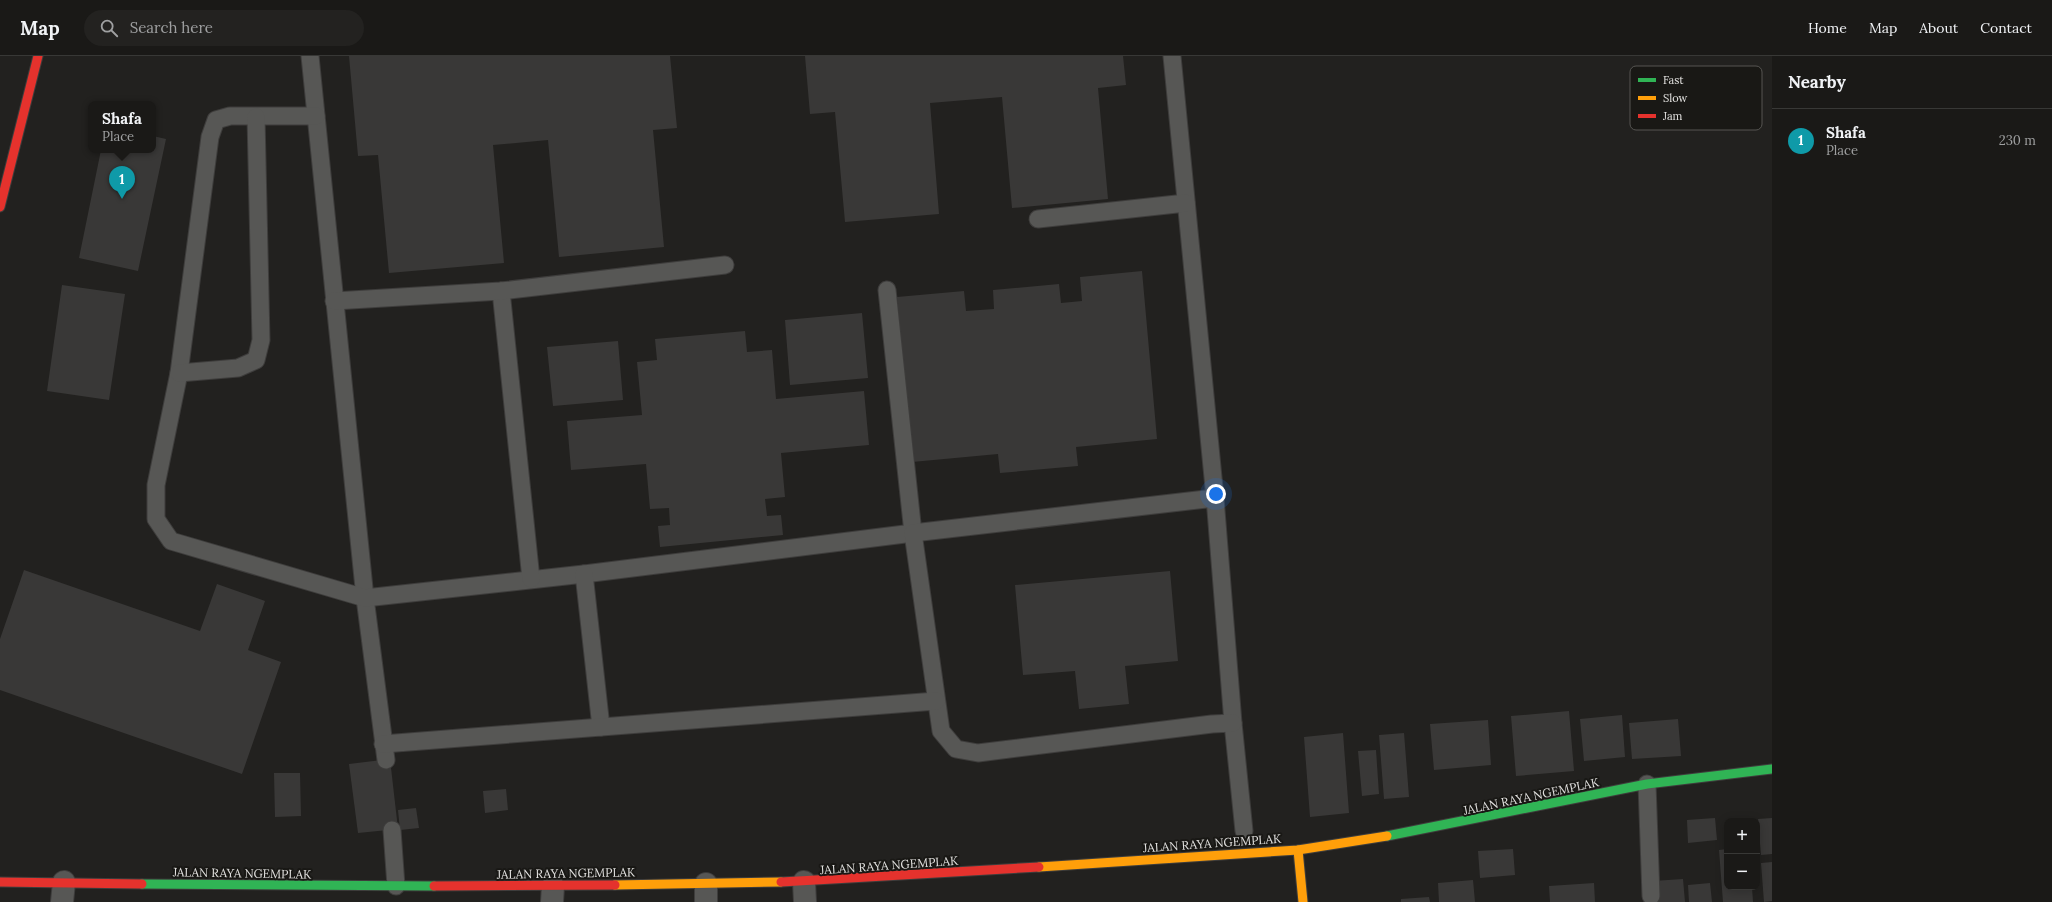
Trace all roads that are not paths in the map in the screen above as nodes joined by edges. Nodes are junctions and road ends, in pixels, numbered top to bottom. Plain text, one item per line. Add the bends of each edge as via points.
1 (38, 56) edge
2 (310, 56) edge
3 (1172, 56) edge
4 (256, 116) junction
5 (316, 116) junction
6 (1186, 203) junction
7 (0, 207) edge
8 (1038, 219) dead end
9 (725, 264) dead end
10 (886, 290) dead end
11 (501, 291) junction
12 (334, 301) junction
13 (180, 373) junction
14 (1215, 498) junction
15 (913, 533) junction
16 (584, 574) junction
17 (531, 579) junction
18 (365, 598) junction
19 (936, 701) junction
20 (1233, 723) junction
21 (600, 727) junction
22 (1772, 769) edge
23 (1647, 784) junction
24 (392, 830) dead end
25 (1244, 831) dead end
26 (1298, 850) junction
27 (0, 882) edge
28 (396, 886) junction
29 (63, 892) edge
30 (804, 892) edge
31 (706, 893) edge
32 (552, 894) edge
33 (1651, 896) dead end
34 (1303, 902) edge

1 - 7 main road
2 - 5 lane
3 - 6 lane
4 - 5 lane
4 - 13 lane via 230,116 216,120 210,137
4 - 13 lane via 261,340 256,360 238,368
5 - 12 lane
6 - 8 lane
6 - 14 lane
9 - 11 lane
10 - 15 lane
11 - 12 lane
11 - 17 lane
12 - 18 lane
13 - 18 lane via 156,485 156,519 171,541
14 - 15 lane
14 - 20 lane
15 - 16 lane
15 - 19 lane
16 - 17 lane
16 - 21 lane
17 - 18 lane
18 - 21 lane via 384,752
19 - 20 lane via 941,730 956,749 978,753
19 - 21 lane
20 - 25 lane
22 - 23 main road, JALAN RAYA NGEMPLAK
23 - 26 main road, JALAN RAYA NGEMPLAK via 1456,824
23 - 33 lane
24 - 28 lane
26 - 30 main road, JALAN RAYA NGEMPLAK
26 - 34 main road
27 - 29 main road, JALAN RAYA NGEMPLAK
28 - 29 main road, JALAN RAYA NGEMPLAK
28 - 32 main road, JALAN RAYA NGEMPLAK
30 - 31 main road, JALAN RAYA NGEMPLAK
31 - 32 main road, JALAN RAYA NGEMPLAK

